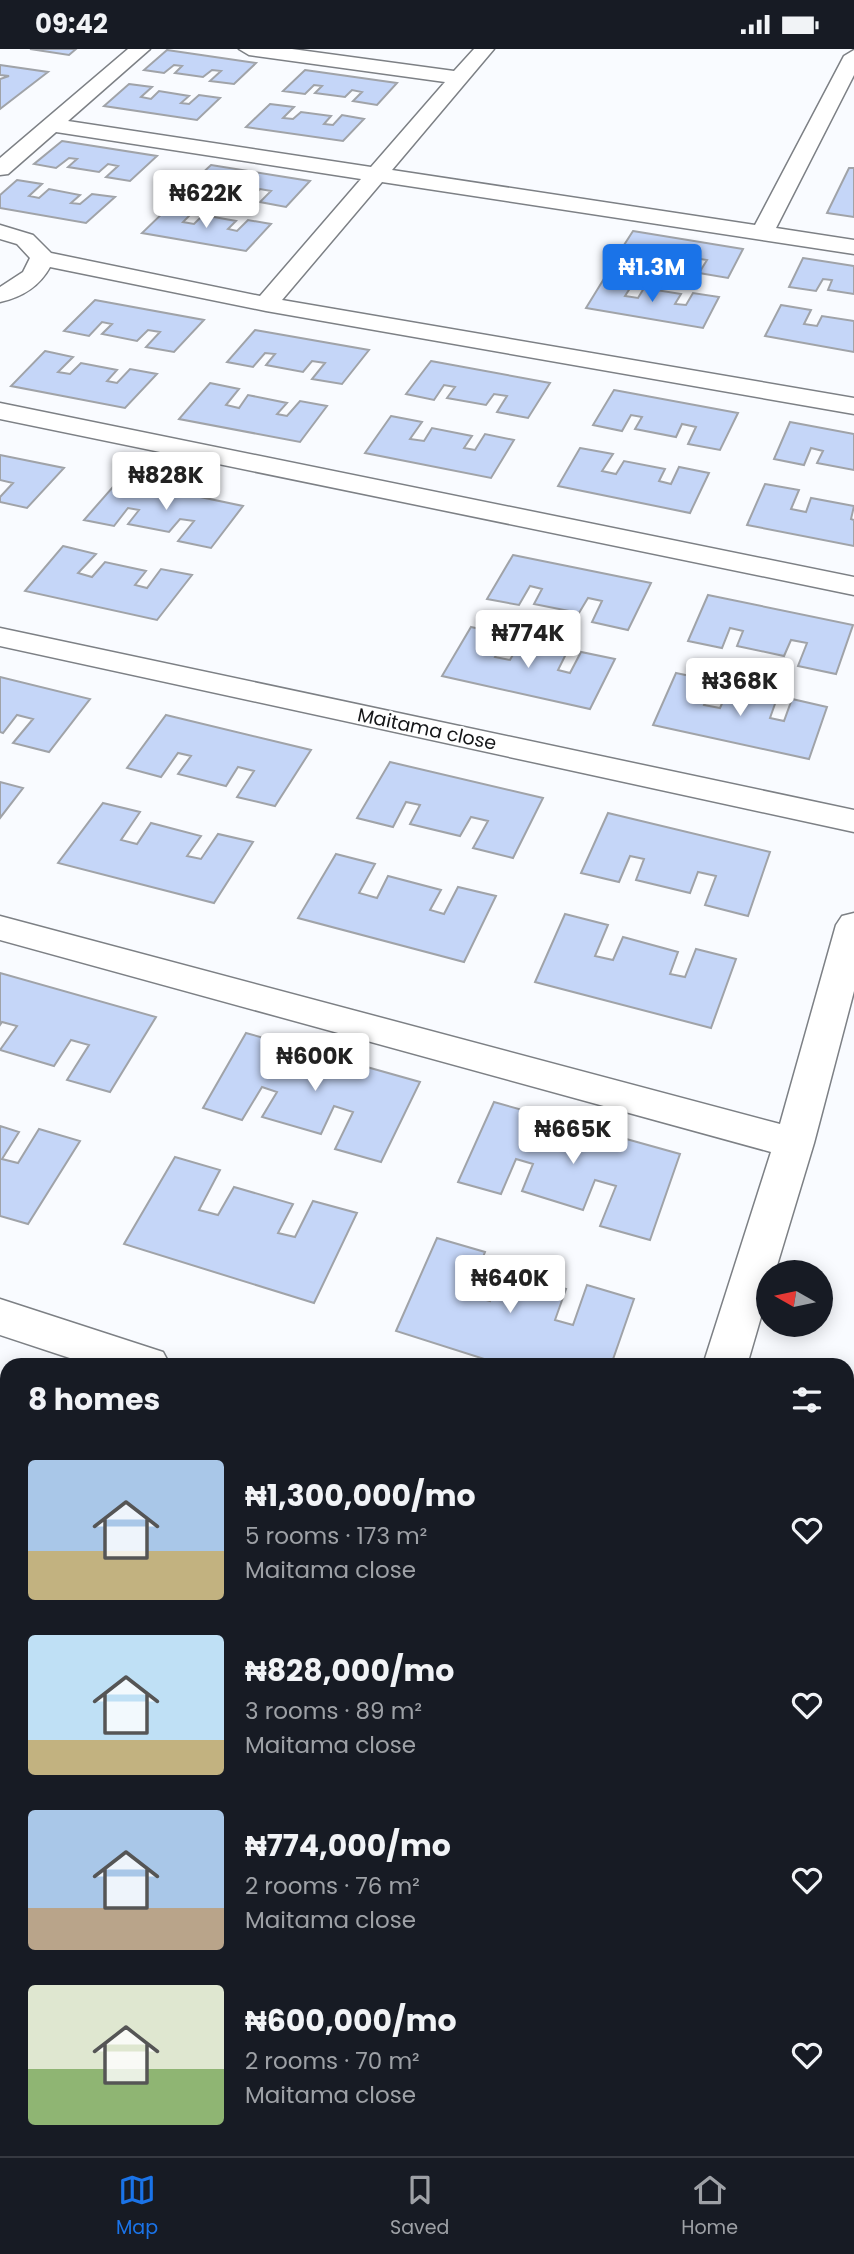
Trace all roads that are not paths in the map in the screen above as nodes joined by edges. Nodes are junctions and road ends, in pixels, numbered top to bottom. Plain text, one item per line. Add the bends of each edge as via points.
1 (140, 49) edge
2 (248, 49) edge
3 (484, 49) edge
4 (854, 56) edge
5 (460, 78) junction
6 (51, 125) junction
7 (0, 169) edge
8 (376, 176) junction
9 (0, 232) edge
10 (762, 233) junction
11 (854, 247) edge
12 (42, 258) junction
13 (3, 296) edge
14 (267, 304) junction
15 (854, 406) edge
16 (0, 411) edge
17 (854, 586) edge
18 (0, 637) edge
19 (854, 821) edge
20 (854, 925) edge
21 (0, 928) edge
22 (794, 1143) junction
23 (0, 1317) edge
24 (126, 1358) edge
25 (727, 1358) edge

1 - 6 street
2 - 5 street
3 - 5 street
4 - 10 street
5 - 8 street
6 - 7 street
6 - 8 street
8 - 10 street
8 - 14 street
9 - 12 street via 25,239
10 - 11 street
12 - 13 street via 28,282
12 - 14 street
14 - 15 street
16 - 17 street
18 - 19 street, Maitama close
20 - 22 street
21 - 22 street
22 - 25 street
23 - 24 street

